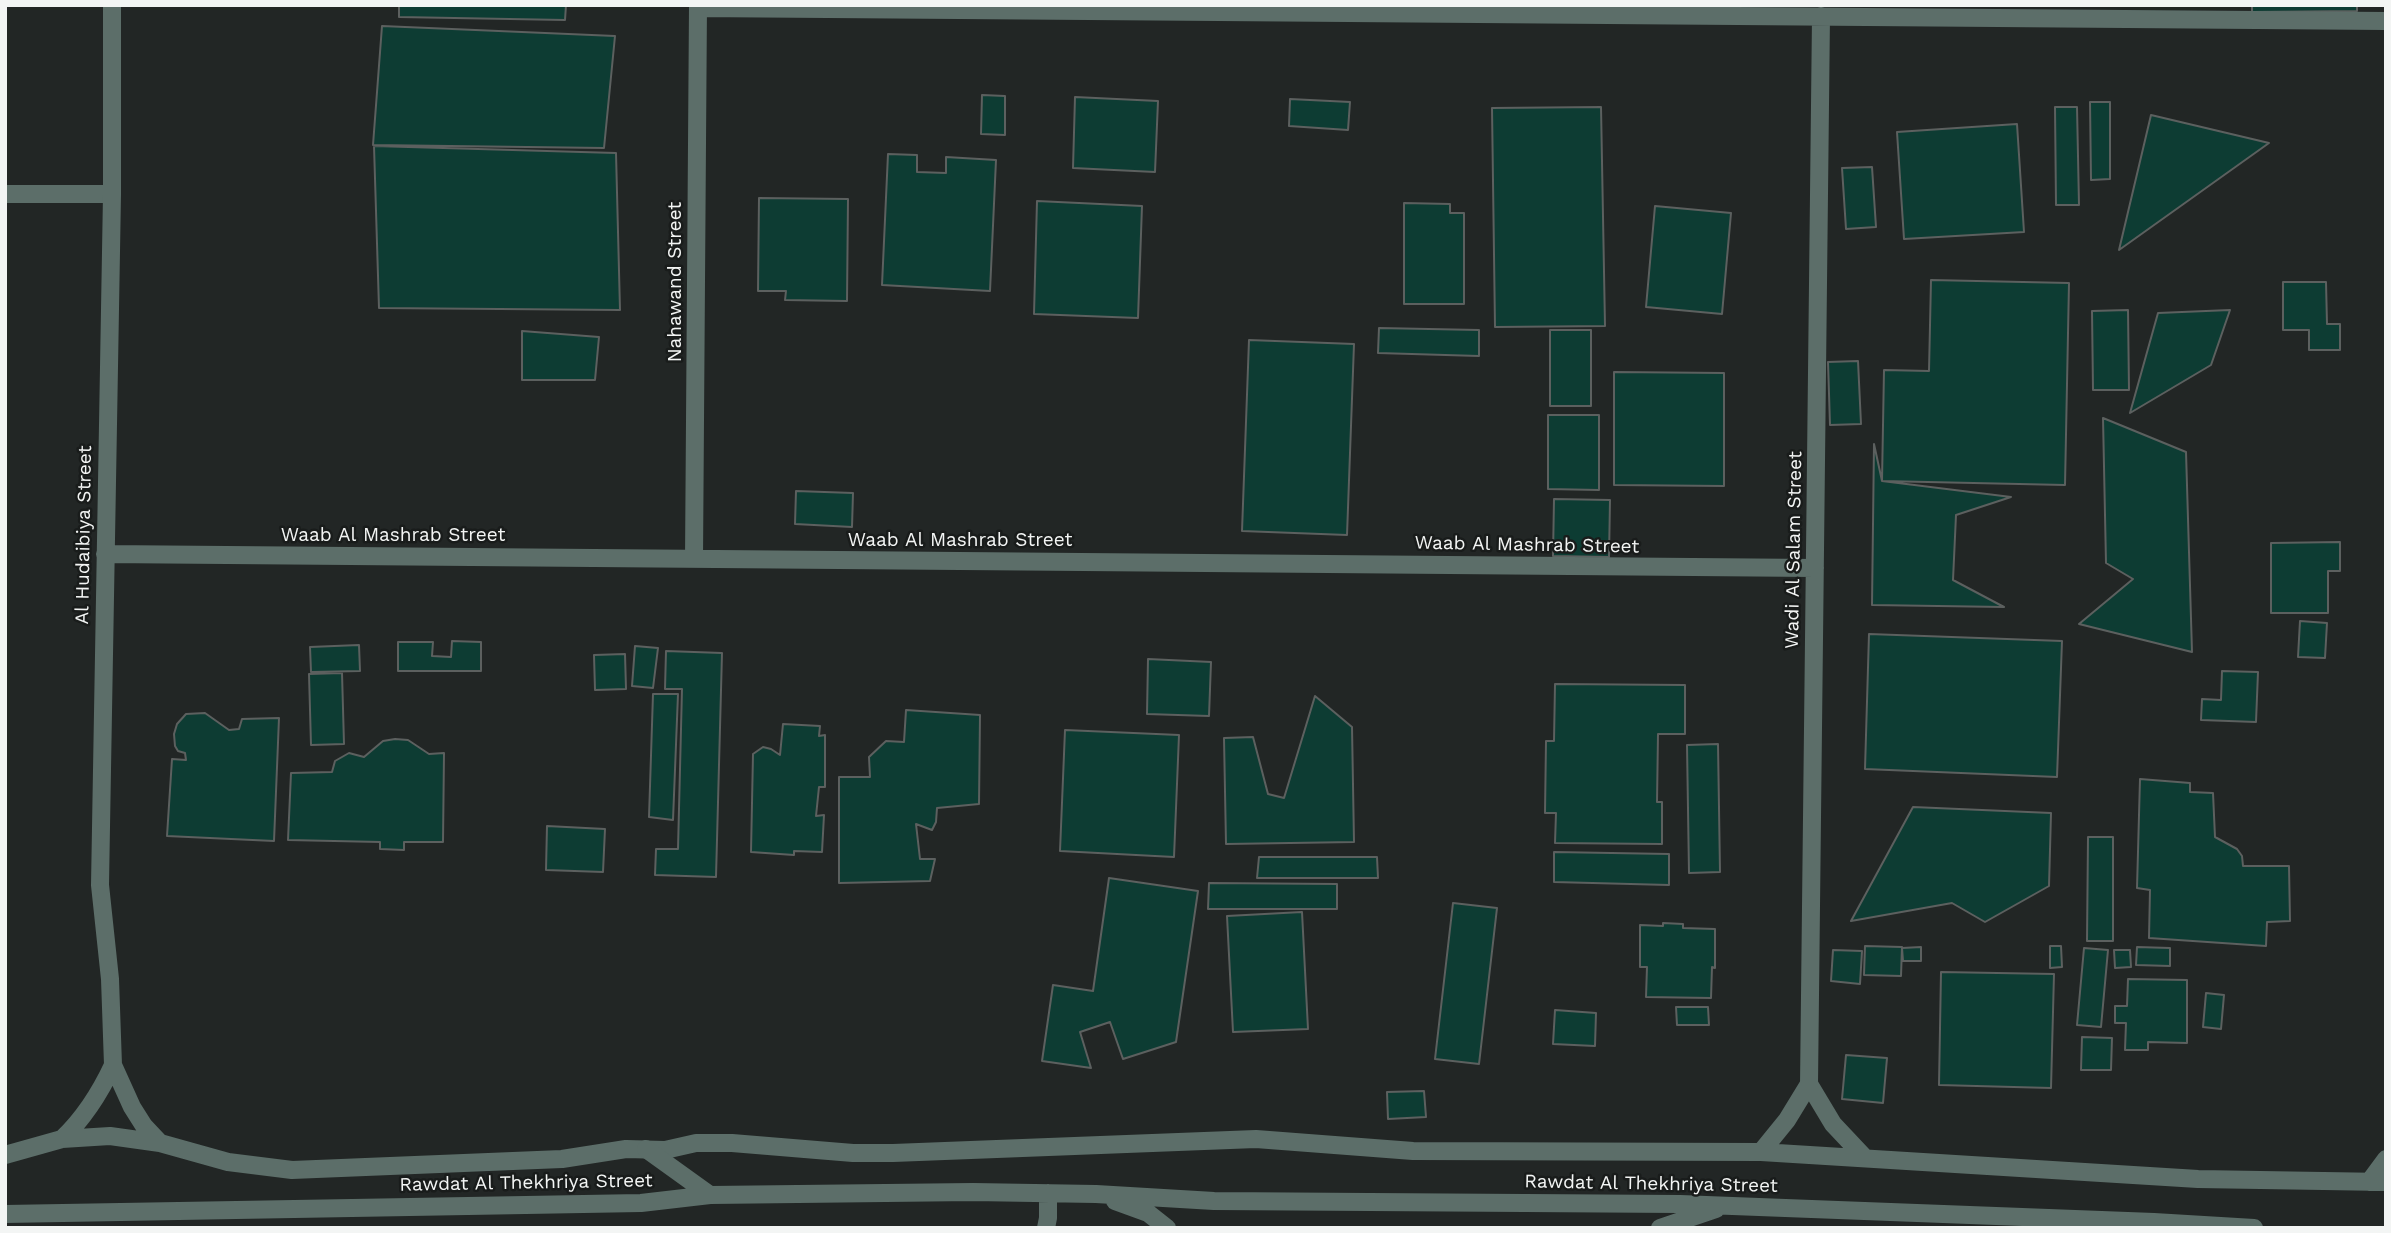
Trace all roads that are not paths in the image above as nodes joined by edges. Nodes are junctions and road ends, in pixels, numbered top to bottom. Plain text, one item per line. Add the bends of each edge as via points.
1 (112, 5) edge
2 (698, 6) edge
3 (2124, 12) edge
4 (1821, 16) junction
5 (2386, 20) edge
6 (5, 194) edge
7 (112, 194) junction
8 (105, 554) junction
9 (694, 558) junction
10 (1815, 568) junction
11 (113, 1065) junction
12 (1809, 1084) junction
13 (62, 1139) junction
14 (160, 1143) junction
15 (646, 1149) junction
16 (1761, 1152) junction
17 (5, 1155) edge
18 (1865, 1158) junction
19 (2386, 1159) edge
20 (2377, 1182) edge
21 (1048, 1194) junction
22 (1096, 1194) junction
23 (710, 1195) junction
24 (1726, 1206) junction
25 (5, 1214) edge
26 (1045, 1228) edge
27 (1167, 1228) edge
28 (1660, 1228) edge
29 (2253, 1228) edge

1 - 7 street, Al Hudaibiya Street
2 - 4 street
2 - 9 street, Nahawand Street
3 - 4 street
3 - 5 street
4 - 10 street, Wadi Al Salam Street
6 - 7 street
7 - 8 street, Al Hudaibiya Street
8 - 9 street, Waab Al Mashrab Street
8 - 11 street, Al Hudaibiya Street via 99,871
9 - 10 street, Waab Al Mashrab Street
10 - 12 street, Wadi Al Salam Street
11 - 13 street, Al Hudaibiya Street via 92,1105
11 - 14 street, Al Hudaibiya Street via 132,1107
12 - 16 street
12 - 18 street via 1833,1124
13 - 14 street via 110,1136
13 - 17 street
14 - 15 street via 228,1162 292,1170 562,1159
15 - 16 street via 732,1143 893,1153 1256,1139 1413,1151
15 - 23 street
16 - 18 street
18 - 20 street via 2198,1179
19 - 20 street
21 - 22 street, Rawdat Al Thekhriya Street
21 - 23 street, Rawdat Al Thekhriya Street
21 - 26 street
22 - 24 street, Rawdat Al Thekhriya Street via 1213,1201
22 - 27 street via 1148,1213
23 - 25 street, Rawdat Al Thekhriya Street via 641,1203
24 - 28 street
24 - 29 street, Rawdat Al Thekhriya Street

